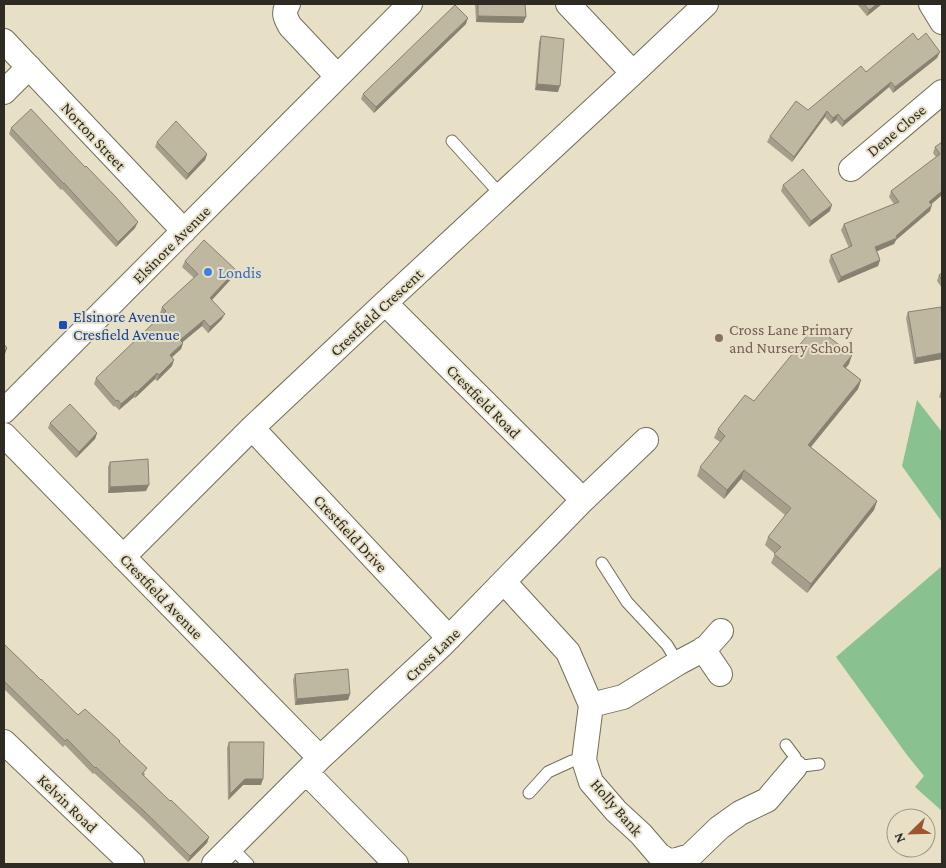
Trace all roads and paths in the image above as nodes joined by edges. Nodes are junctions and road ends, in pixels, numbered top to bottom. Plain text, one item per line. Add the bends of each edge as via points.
1 (288, 4) edge
2 (410, 4) edge
3 (568, 4) edge
4 (706, 4) edge
5 (931, 4) edge
6 (942, 22) edge
7 (4, 41) edge
8 (29, 67) junction
9 (633, 73) junction
10 (337, 76) junction
11 (4, 92) edge
12 (942, 92) edge
13 (452, 141) dead end
14 (850, 168) dead end
15 (501, 195) junction
16 (184, 231) junction
17 (385, 303) junction
18 (4, 411) edge
19 (252, 428) junction
20 (4, 435) edge
21 (646, 440) dead end
22 (583, 500) junction
23 (123, 557) junction
24 (602, 563) dead end
25 (504, 582) junction
26 (721, 630) dead end
27 (449, 638) junction
28 (703, 650) junction
29 (678, 663) junction
30 (720, 674) dead end
31 (591, 705) junction
32 (4, 742) edge
33 (786, 745) dead end
34 (584, 760) junction
35 (819, 764) dead end
36 (313, 765) junction
37 (796, 767) junction
38 (529, 793) dead end
39 (231, 847) junction
40 (675, 863) edge
41 (132, 864) edge
42 (214, 864) edge
43 (248, 864) edge
44 (396, 864) edge

1 - 10 street via 285,16 290,26
2 - 10 street, Elsinore Avenue
3 - 9 street
4 - 9 street, Crestfield Crescent
5 - 6 street
7 - 8 street, Norton Street
8 - 11 street
8 - 16 street, Norton Street
9 - 15 street, Crestfield Crescent
10 - 16 street, Elsinore Avenue
12 - 14 street, Dene Close
13 - 15 lane
15 - 17 street, Crestfield Crescent
16 - 18 street, Elsinore Avenue
17 - 19 street, Crestfield Crescent
17 - 22 street, Crestfield Road
19 - 23 street, Crestfield Crescent
19 - 27 street, Crestfield Drive
20 - 23 street, Crestfield Avenue
21 - 22 street, Cross Lane
22 - 25 street, Cross Lane
23 - 36 street, Crestfield Avenue
24 - 29 lane via 627,602 667,645
25 - 27 street, Cross Lane
25 - 31 street via 568,652
26 - 28 street
27 - 36 street, Cross Lane
28 - 29 street
28 - 30 street
29 - 31 street via 623,697
31 - 34 street, Holly Bank
32 - 41 street, Kelvin Road
33 - 37 lane
34 - 38 lane via 572,761 548,772
34 - 40 street, Holly Bank via 591,782 616,811 659,855
35 - 37 lane
36 - 39 street, Cross Lane
36 - 44 street, Crestfield Avenue
37 - 40 street, Holly Bank via 767,800 719,828 690,856
39 - 42 street, Cross Lane
39 - 43 lane

